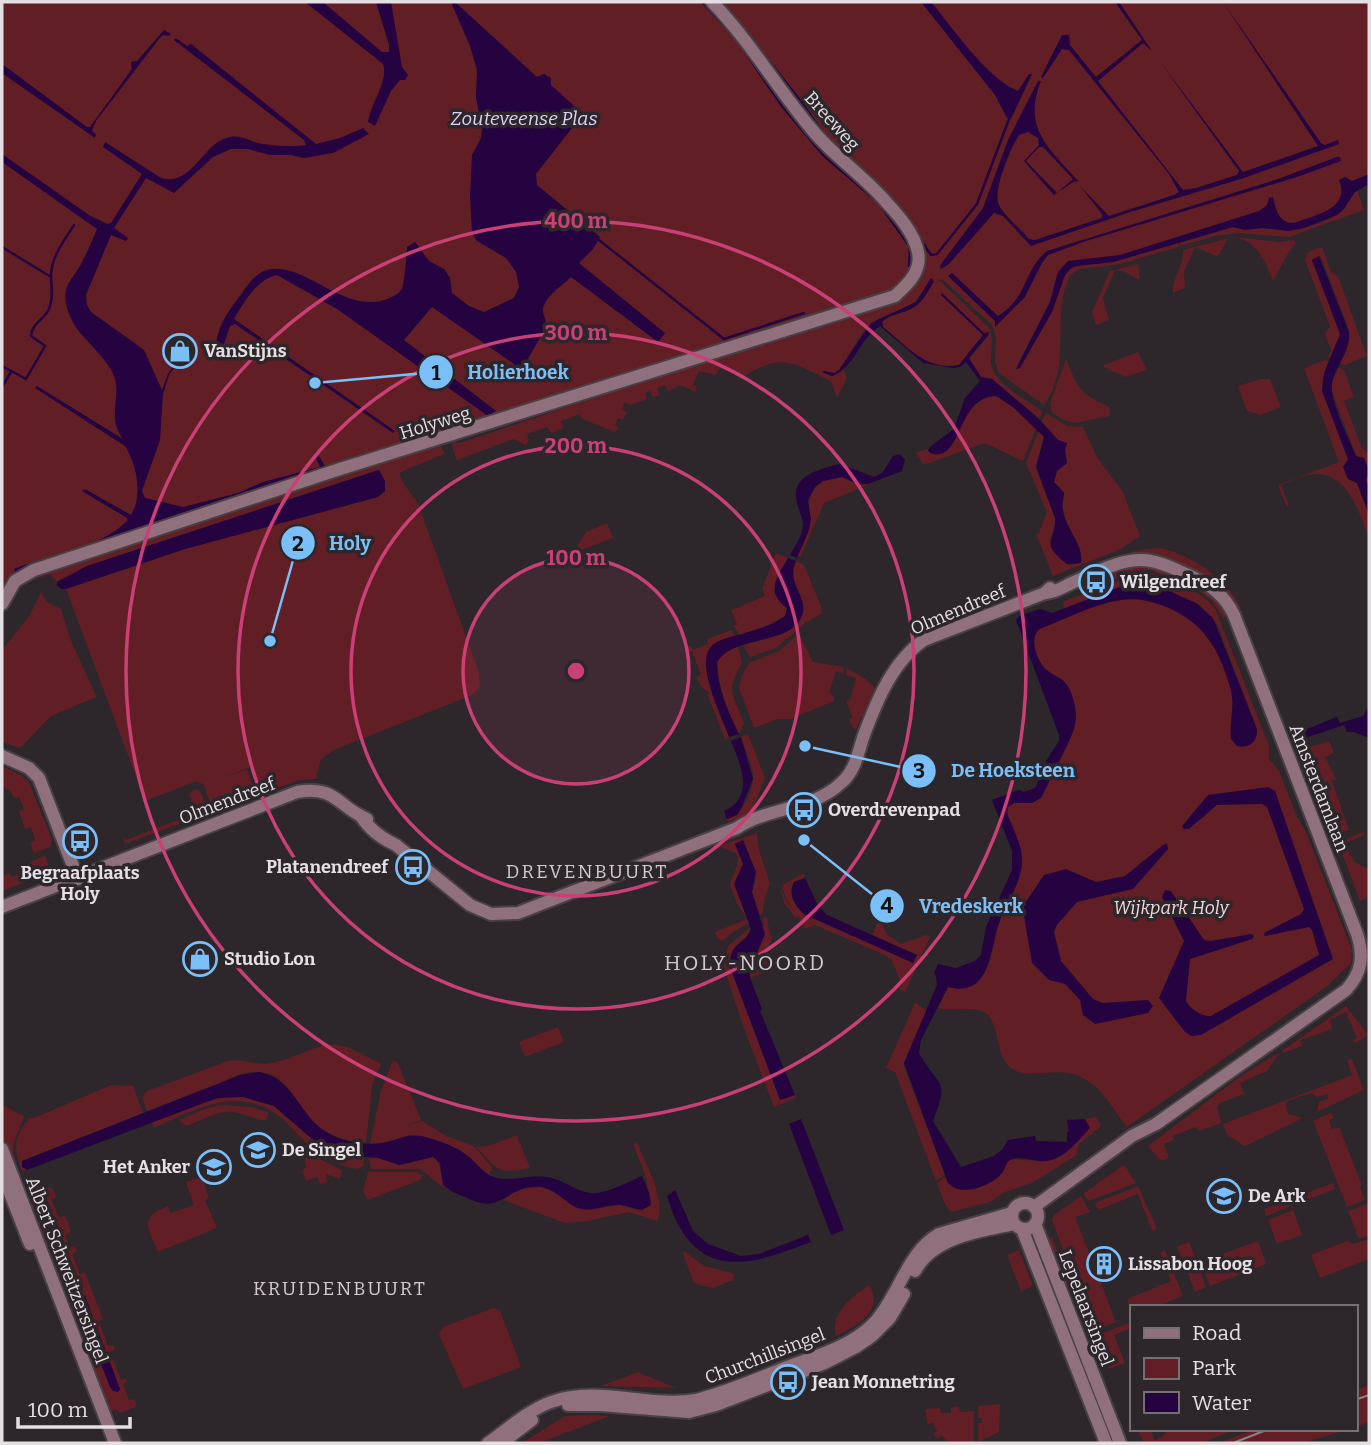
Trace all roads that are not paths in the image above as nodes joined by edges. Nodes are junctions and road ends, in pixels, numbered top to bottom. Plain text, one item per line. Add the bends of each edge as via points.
1 (712, 2) edge
2 (919, 265) joint
3 (2, 604) edge
4 (1234, 615) joint
5 (2, 756) edge
6 (77, 876) junction
7 (2, 900) edge
8 (2, 907) edge
9 (2, 1149) edge
10 (2, 1173) edge
11 (1026, 1218) junction
12 (106, 1443) edge
13 (115, 1443) edge
14 (488, 1443) edge
15 (502, 1443) edge
16 (1106, 1443) edge
17 (1120, 1443) edge

1 - 2 street, Breeweg via 816,135 896,213 915,243
2 - 3 street, Holyweg via 904,288 884,301 340,469 34,570 15,581
4 - 6 street, Olmendreef via 1222,594 1210,585 1150,560 1126,562 924,640 910,649 895,672 869,740 835,788 771,818 508,915 491,915 470,905 332,795 305,791
4 - 11 street, Amsterdamlaan via 1357,934 1362,953 1359,972 1336,998 1156,1124 1132,1136
5 - 6 street via 29,768 38,778
6 - 7 street, Olmendreef
6 - 8 street, Olmendreef
9 - 13 street, Albert Schweitzersingel
10 - 12 street, Albert Schweitzersingel
11 - 14 street, Churchillsingel via 930,1239 871,1325 822,1354 696,1400 592,1395 556,1400 530,1412
11 - 15 street, Churchillsingel via 955,1239 930,1253 919,1263 890,1318 872,1336 825,1363 689,1412 565,1405 538,1415
11 - 16 street, Lepelaarsingel
11 - 17 street, Lepelaarsingel

